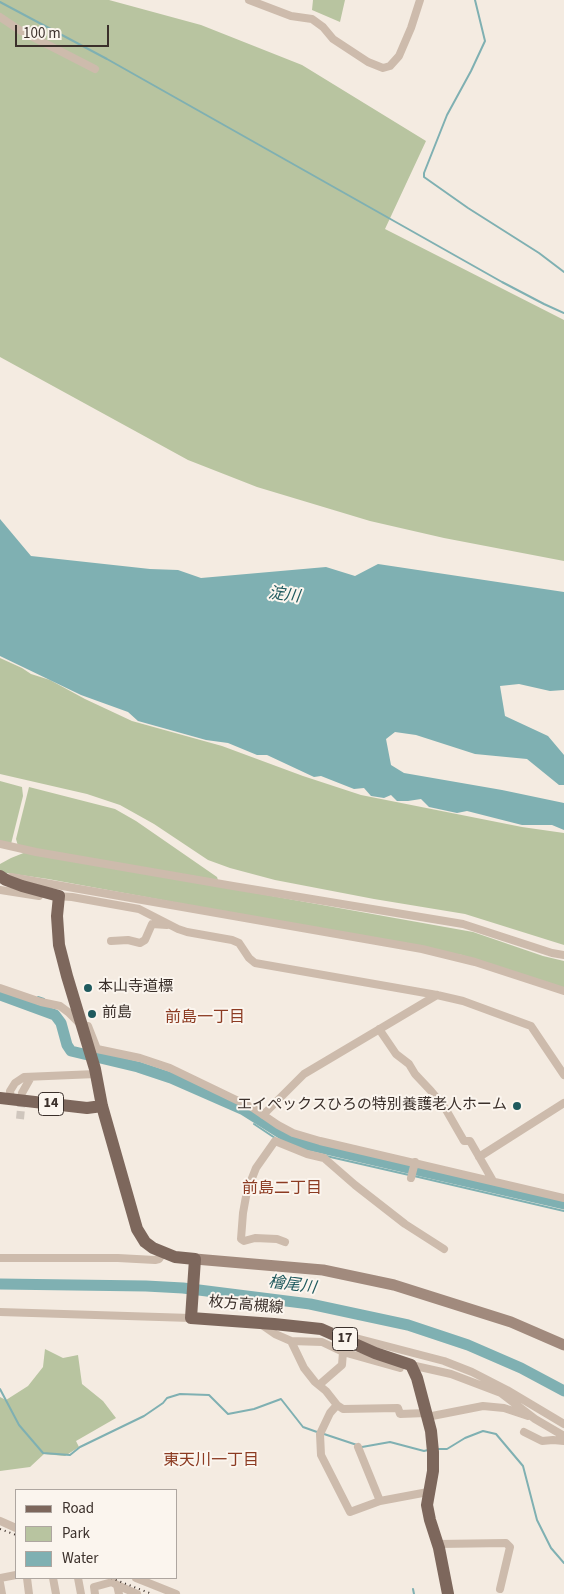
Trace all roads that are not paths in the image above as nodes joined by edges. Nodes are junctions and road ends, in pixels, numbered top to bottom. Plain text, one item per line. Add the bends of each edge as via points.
1 (248, 0) edge
2 (420, 0) edge
3 (0, 17) edge
4 (95, 69) dead end
5 (0, 844) edge
6 (0, 875) edge
7 (0, 890) edge
8 (59, 896) junction
9 (169, 905) junction
10 (139, 909) junction
11 (169, 924) junction
12 (111, 940) dead end
13 (564, 955) edge
14 (0, 988) edge
15 (564, 991) edge
16 (437, 995) junction
17 (82, 1025) junction
18 (379, 1029) junction
19 (101, 1051) junction
20 (95, 1071) junction
21 (564, 1075) edge
22 (31, 1077) junction
23 (11, 1096) edge
24 (564, 1103) edge
25 (102, 1106) junction
26 (263, 1115) junction
27 (293, 1133) junction
28 (288, 1146) junction
29 (479, 1157) junction
30 (415, 1162) junction
31 (411, 1178) dead end
32 (493, 1181) junction
33 (564, 1198) edge
34 (286, 1242) dead end
35 (444, 1249) dead end
36 (163, 1253) junction
37 (0, 1258) edge
38 (195, 1264) junction
39 (0, 1312) edge
40 (192, 1312) junction
41 (259, 1323) junction
42 (321, 1330) junction
43 (292, 1341) junction
44 (564, 1345) edge
45 (344, 1352) junction
46 (413, 1368) junction
47 (319, 1385) junction
48 (337, 1405) junction
49 (427, 1415) junction
50 (535, 1419) junction
51 (564, 1424) edge
52 (524, 1432) dead end
53 (564, 1436) edge
54 (564, 1441) edge
55 (358, 1447) dead end
56 (428, 1492) junction
57 (380, 1501) junction
58 (0, 1521) edge
59 (15, 1528) edge
60 (438, 1544) junction
61 (15, 1575) edge
62 (0, 1578) edge
63 (27, 1579) edge
64 (53, 1579) edge
65 (78, 1579) edge
66 (138, 1579) edge
67 (0, 1583) edge
68 (117, 1585) junction
69 (500, 1589) dead end
70 (2, 1594) edge
71 (30, 1594) edge
72 (56, 1594) edge
73 (80, 1594) edge
74 (95, 1594) edge
75 (119, 1594) edge
76 (137, 1594) edge
77 (176, 1594) edge
78 (448, 1594) edge

1 - 2 street via 291,16 312,19 333,39 383,68 390,66 399,56
3 - 4 street
5 - 13 street via 463,924
6 - 8 main road via 22,886
6 - 9 street
7 - 8 street
8 - 10 street
8 - 17 main road via 59,946
9 - 10 street
9 - 15 street via 430,950
10 - 11 street
11 - 12 street via 152,924 145,940 140,943
11 - 16 street via 187,932 239,943 255,963
14 - 17 street via 60,1006
16 - 18 street
16 - 21 street via 531,1026
17 - 19 street via 88,1026 94,1045
17 - 20 main road
18 - 26 street via 304,1074
18 - 29 street via 396,1054 432,1091 464,1141 470,1141
19 - 20 street
19 - 26 street via 140,1058 170,1068
20 - 22 street
20 - 25 main road
22 - 23 street
22 - 23 street via 15,1083
23 - 25 main road, 14 via 88,1108
24 - 29 street
25 - 36 main road via 138,1229 145,1242
26 - 27 street
27 - 28 street
27 - 30 street
28 - 34 street via 275,1140 256,1168 247,1191 241,1234 244,1241 255,1238
28 - 35 street via 324,1158 405,1224
29 - 32 street
30 - 31 street
30 - 32 street
32 - 33 street
36 - 37 street via 156,1260
36 - 38 main road
38 - 40 main road, 枚方高槻線
38 - 44 street via 323,1270 394,1285 511,1322
39 - 40 street
40 - 41 main road, 枚方高槻線 / 17
41 - 42 main road, 枚方高槻線 / 17
41 - 43 street
42 - 46 main road, 枚方高槻線 / 17
42 - 51 street via 444,1361 507,1390
43 - 45 street via 322,1342
43 - 47 street via 304,1368
45 - 46 street
45 - 47 street via 342,1365
46 - 49 main road
46 - 50 street via 451,1374 501,1393
47 - 48 street
48 - 49 street via 343,1409 398,1408 400,1414
48 - 57 street via 320,1434 321,1455 350,1512
49 - 50 street via 483,1406 504,1408
49 - 56 main road via 433,1450
50 - 53 street
52 - 54 street via 542,1441
55 - 57 street
56 - 57 street
56 - 60 main road via 427,1505
58 - 59 street
60 - 69 street via 506,1543 510,1547
60 - 78 main road
61 - 62 street
63 - 71 street
64 - 72 street
65 - 73 street
66 - 77 street
67 - 70 street
68 - 74 street via 112,1582 94,1587
68 - 75 street
68 - 76 street

